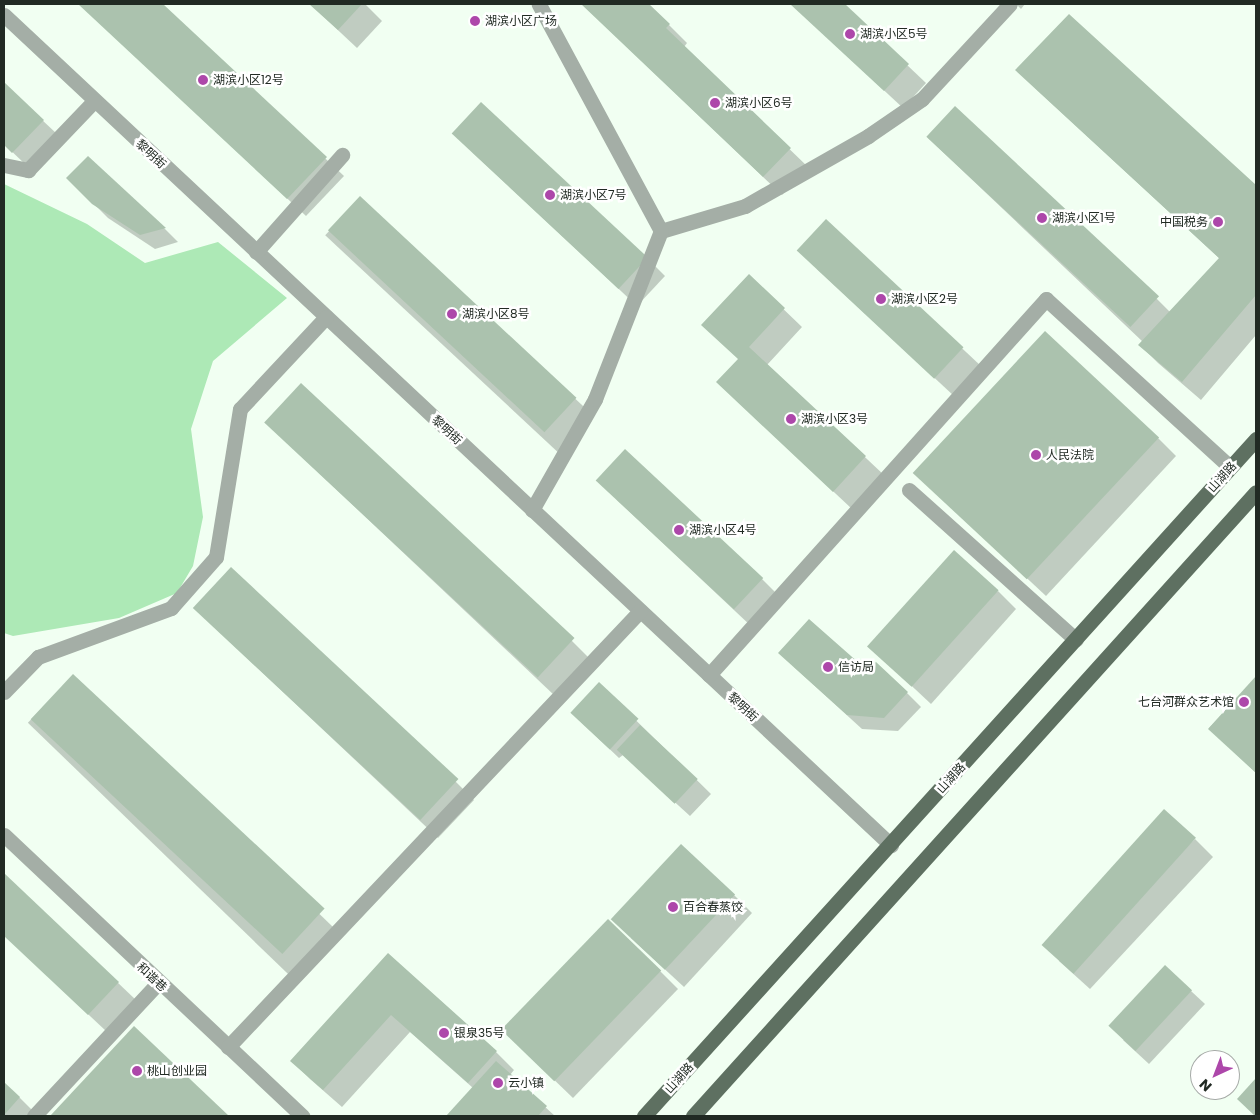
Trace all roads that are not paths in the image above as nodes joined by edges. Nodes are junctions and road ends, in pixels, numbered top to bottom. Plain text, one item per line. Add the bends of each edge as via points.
1 (539, 4) edge
2 (1010, 4) edge
3 (4, 15) edge
4 (94, 101) junction
5 (342, 155) dead end
6 (4, 166) edge
7 (661, 231) junction
8 (256, 252) junction
9 (326, 317) junction
10 (1256, 439) edge
11 (1230, 467) junction
12 (909, 490) dead end
13 (1256, 492) edge
14 (532, 510) junction
15 (640, 611) junction
16 (1076, 640) junction
17 (709, 675) junction
18 (4, 692) edge
19 (4, 835) edge
20 (891, 845) junction
21 (158, 983) junction
22 (228, 1047) junction
23 (34, 1116) edge
24 (302, 1116) edge
25 (644, 1116) edge
26 (693, 1116) edge

1 - 7 street
2 - 7 street via 922,99 868,136 745,206
3 - 4 street, 黎明街
4 - 6 street via 28,170
4 - 8 street, 黎明街
5 - 8 street
7 - 14 street via 595,399
8 - 9 street, 黎明街
9 - 14 street, 黎明街
9 - 18 street via 240,409 216,557 171,608 38,657
10 - 11 main road, 山湖路
11 - 16 main road, 山湖路
11 - 17 street via 1046,299
12 - 16 street
13 - 26 main road
14 - 15 street, 黎明街
15 - 17 street, 黎明街
15 - 22 street
16 - 20 main road, 山湖路
17 - 20 street, 黎明街
19 - 21 street, 和谐巷
20 - 25 main road, 山湖路
21 - 22 street, 和谐巷
21 - 23 street
22 - 24 street, 和谐巷

